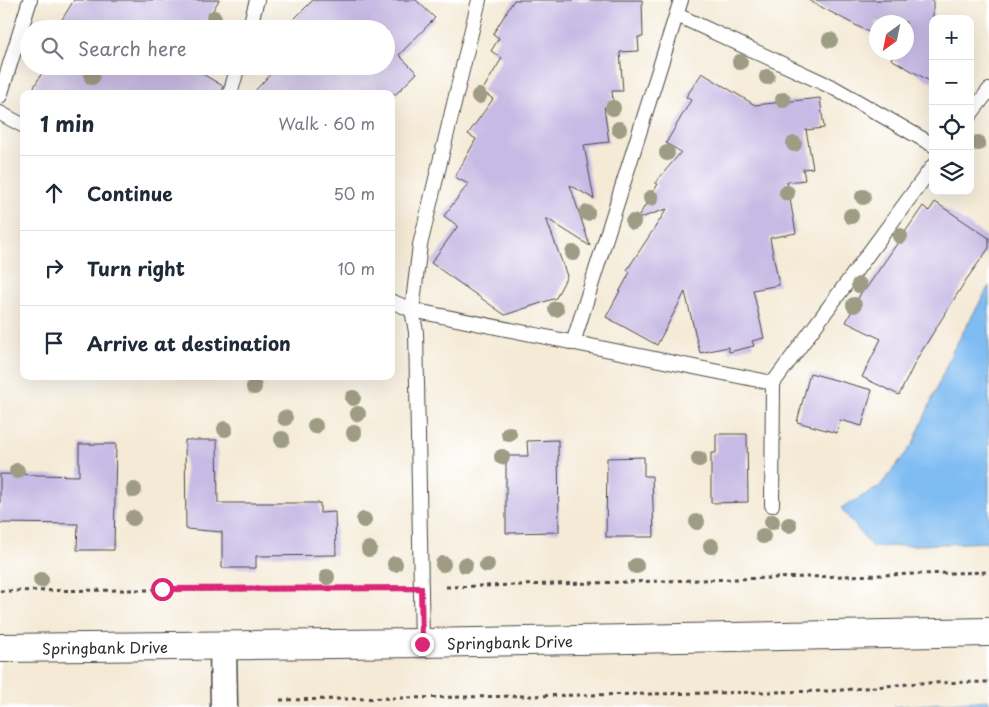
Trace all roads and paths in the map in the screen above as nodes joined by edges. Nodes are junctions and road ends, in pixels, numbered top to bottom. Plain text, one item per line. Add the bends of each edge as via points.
1 (30, 0) edge
2 (257, 0) edge
3 (478, 0) edge
4 (681, 0) edge
5 (677, 15) junction
6 (24, 20) edge
7 (251, 20) edge
8 (20, 32) edge
9 (235, 75) edge
10 (231, 90) edge
11 (989, 90) edge
12 (0, 96) edge
13 (974, 110) edge
14 (0, 114) edge
15 (20, 124) edge
16 (929, 143) edge
17 (929, 171) edge
18 (395, 304) edge
19 (412, 310) junction
20 (572, 343) junction
21 (773, 383) junction
22 (772, 505) dead end
23 (989, 572) edge
24 (421, 588) junction
25 (0, 591) edge
26 (989, 632) edge
27 (422, 644) junction
28 (223, 645) junction
29 (0, 648) edge
30 (989, 682) edge
31 (280, 700) dead end
32 (224, 707) edge

1 - 6 lane
2 - 7 lane
3 - 19 lane via 420,245
4 - 5 lane
5 - 16 lane via 834,88
5 - 20 lane
8 - 12 lane
9 - 10 lane
11 - 13 lane
14 - 15 lane
17 - 21 lane
18 - 19 lane
19 - 20 lane
19 - 24 lane via 416,332
20 - 21 lane
21 - 22 lane
23 - 24 path
24 - 25 path
24 - 27 lane
26 - 27 main road, Springbank Drive
27 - 28 main road, Springbank Drive
28 - 29 main road, Springbank Drive
28 - 32 street
30 - 31 path via 919,683 831,691

